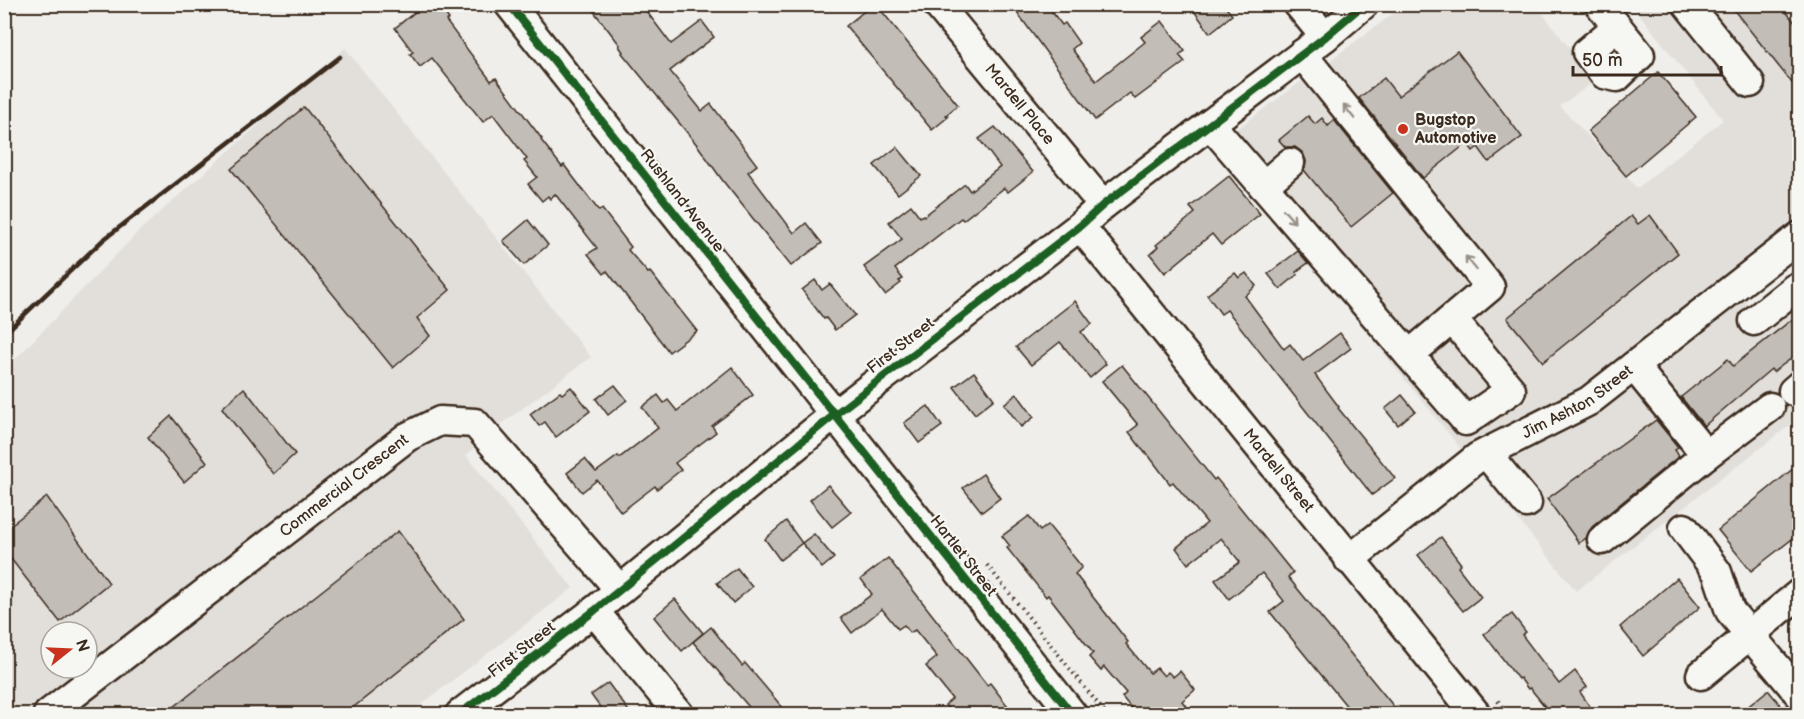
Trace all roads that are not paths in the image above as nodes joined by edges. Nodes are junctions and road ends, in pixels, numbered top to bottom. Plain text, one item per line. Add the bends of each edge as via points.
1 (509, 4) edge
2 (937, 4) edge
3 (1298, 4) edge
4 (1364, 4) edge
5 (1599, 4) edge
6 (1688, 4) edge
7 (1617, 27) dead end
8 (1325, 37) junction
9 (1302, 54) junction
10 (1750, 83) dead end
11 (1210, 124) junction
12 (1290, 163) dead end
13 (1263, 186) junction
14 (1103, 205) junction
15 (1080, 226) junction
16 (1798, 241) edge
17 (1772, 258) junction
18 (1797, 291) edge
19 (1453, 320) junction
20 (1754, 321) dead end
21 (1409, 355) junction
22 (1634, 366) junction
23 (1511, 390) junction
24 (1787, 394) edge
25 (834, 414) junction
26 (1546, 423) junction
27 (1486, 453) junction
28 (1706, 455) junction
29 (1527, 503) dead end
30 (1683, 528) dead end
31 (1602, 540) dead end
32 (1349, 560) junction
33 (620, 590) junction
34 (1800, 593) edge
35 (594, 611) junction
36 (1750, 634) junction
37 (1701, 675) dead end
38 (1800, 695) edge
39 (48, 714) edge
40 (460, 714) edge
41 (679, 714) edge
42 (1072, 714) edge
43 (1476, 714) edge

1 - 25 street, Rushland Avenue
2 - 14 street, Mardell Place
3 - 8 street
4 - 8 street, First Street
5 - 7 street
6 - 10 street
8 - 9 street, First Street
9 - 11 street, First Street
19 -> 9 street via 1490,287
11 - 13 street
11 - 14 street, First Street
12 - 13 street
13 -> 21 street
14 - 15 street, First Street
15 - 25 street, First Street
15 - 32 street, Mardell Street
16 - 17 street, Jim Ashton Street
17 - 18 street
17 - 22 street, Jim Ashton Street
18 - 20 street
19 - 21 street
19 - 23 street
21 - 23 street via 1466,421
22 - 26 street, Jim Ashton Street via 1589,401
22 - 28 street
23 - 26 street
24 - 28 street
25 - 33 street, First Street
25 - 42 street, Hartlet Street
26 - 27 street, Jim Ashton Street
27 - 29 street
27 - 32 street, Jim Ashton Street
28 - 31 street
30 - 36 street via 1717,572 1730,611
32 - 43 street, Mardell Street
33 - 35 street, First Street
33 - 39 street, Commercial Crescent via 475,423 440,421 407,437
34 - 36 street
35 - 40 street, First Street
35 - 41 street
36 - 37 street
36 - 38 street

